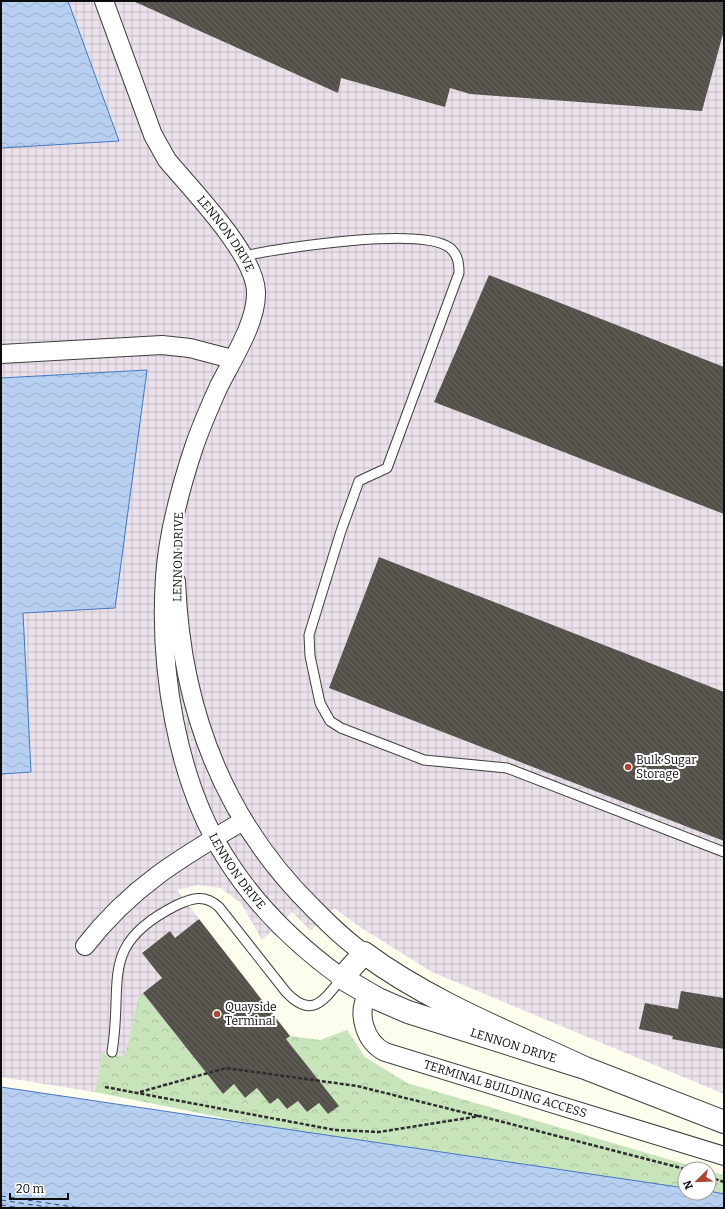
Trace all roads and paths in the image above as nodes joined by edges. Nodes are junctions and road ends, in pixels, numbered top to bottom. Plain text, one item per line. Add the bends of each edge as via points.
1 (104, 1) edge
2 (244, 256) junction
3 (1, 354) edge
4 (232, 359) junction
5 (184, 477) junction
6 (243, 821) junction
7 (214, 838) junction
8 (724, 852) edge
9 (86, 946) dead end
10 (364, 953) junction
11 (398, 976) junction
12 (342, 978) junction
13 (368, 994) junction
14 (112, 1052) dead end
15 (585, 1068) junction
16 (105, 1087) dead end
17 (139, 1092) junction
18 (480, 1116) junction
19 (724, 1122) edge
20 (724, 1156) edge
21 (677, 1167) edge

1 - 2 street, LENNON DRIVE via 159,148
2 - 4 street, LENNON DRIVE via 255,281 256,294 252,319
2 - 8 lane via 302,245 373,238 402,239 444,244 455,253 459,264 459,273 387,468 359,481 309,635 310,656 320,702 330,721 341,728 417,759 507,768
3 - 4 street via 162,345 190,348
4 - 5 street, LENNON DRIVE via 207,414
5 - 6 street, LENNON DRIVE via 178,512 176,551 180,634 191,696 204,740
5 - 7 street, LENNON DRIVE via 176,508 165,576 169,686 191,783
6 - 7 street
6 - 10 street, LENNON DRIVE via 294,889
7 - 9 street via 150,880 114,912
7 - 12 street, LENNON DRIVE via 253,897 278,925 306,951
10 - 11 street, LENNON DRIVE
10 - 12 street
11 - 13 street via 380,982
11 - 15 street, LENNON DRIVE via 468,1013
12 - 13 street, LENNON DRIVE
12 - 14 lane via 327,997 317,1004 307,1006 297,1003 219,907 211,901 192,899 148,921 132,937 122,955 117,975 116,1024
13 - 15 street, LENNON DRIVE via 408,1012
13 - 20 street, TERMINAL BUILDING ACCESS via 363,1006 365,1029 376,1047 385,1052
15 - 19 street, LENNON DRIVE
16 - 17 path
17 - 18 path via 335,1130 379,1132
17 - 18 path via 226,1068 357,1086
18 - 21 path

